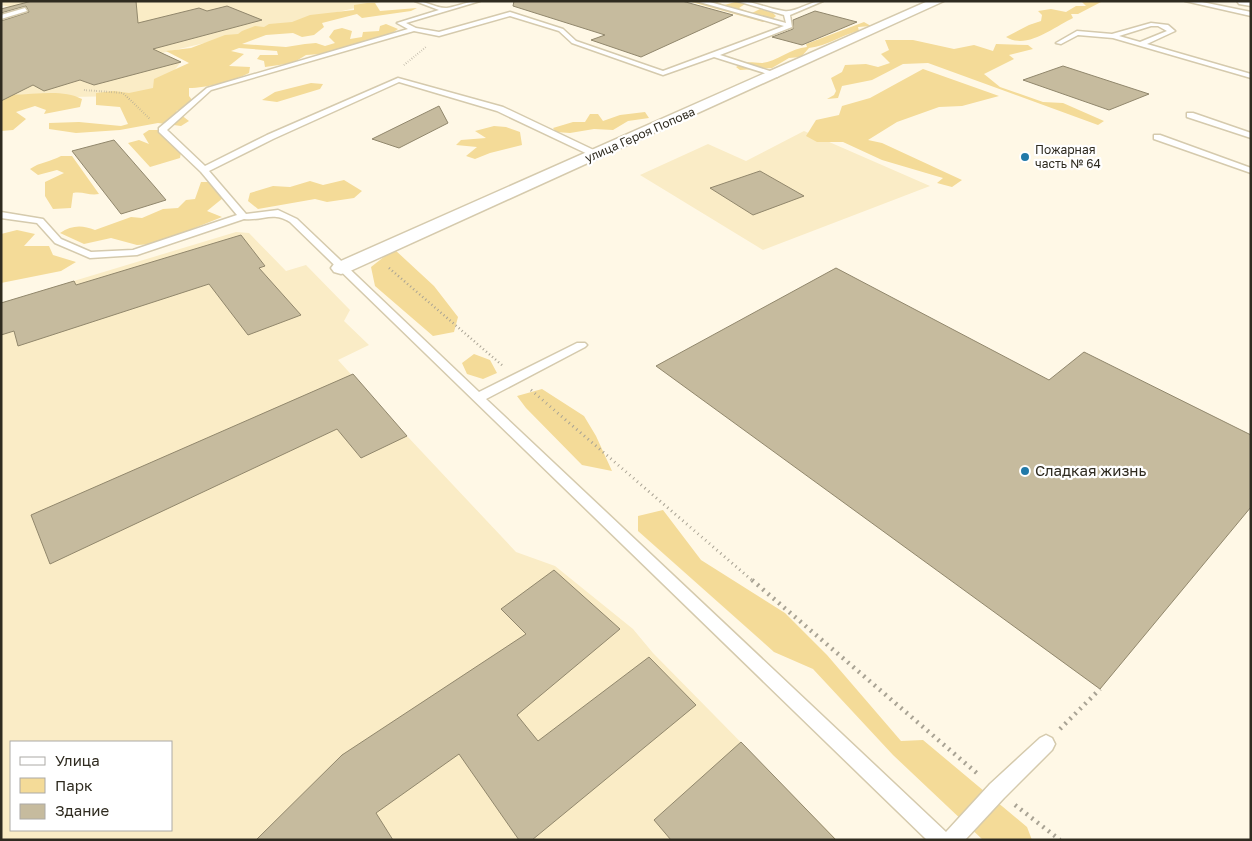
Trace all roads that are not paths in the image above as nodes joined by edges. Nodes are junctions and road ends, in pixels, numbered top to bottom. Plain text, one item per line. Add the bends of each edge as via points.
1 (418, 1) edge
2 (477, 1) edge
3 (699, 1) edge
4 (740, 1) edge
5 (820, 1) edge
6 (938, 1) edge
7 (1188, 1) edge
8 (1243, 1) edge
9 (1251, 3) edge
10 (457, 7) junction
11 (25, 10) dead end
12 (445, 10) junction
13 (466, 10) dead end
14 (787, 14) junction
15 (1251, 14) edge
16 (482, 15) dead end
17 (1, 17) edge
18 (490, 18) junction
19 (790, 26) junction
20 (414, 29) junction
21 (1113, 36) junction
22 (1059, 44) dead end
23 (1141, 44) junction
24 (714, 55) junction
25 (777, 74) junction
26 (1251, 76) edge
27 (1190, 115) dead end
28 (1251, 136) edge
29 (1157, 137) dead end
30 (596, 155) junction
31 (204, 170) junction
32 (1251, 171) edge
33 (1, 215) edge
34 (243, 216) junction
35 (341, 268) junction
36 (581, 345) dead end
37 (478, 398) junction
38 (1046, 744) road end
39 (941, 840) edge
40 (952, 840) edge

1 - 12 lane
2 - 10 lane
3 - 19 lane
4 - 14 lane
5 - 14 lane
6 - 25 street, улица Героя Попова
7 - 15 lane
8 - 9 street
10 - 12 lane
10 - 13 lane
11 - 17 lane
12 - 20 lane via 400,23
14 - 19 lane
16 - 18 lane
18 - 20 lane via 439,34
18 - 24 lane via 510,14 561,30 574,42 663,73
19 - 24 lane
20 - 31 lane via 209,89 162,130
21 - 22 lane via 1077,33
21 - 23 lane
21 - 23 lane via 1146,24 1165,26 1172,31
23 - 26 lane
24 - 25 lane
25 - 30 street, улица Героя Попова
27 - 28 lane
29 - 32 lane
30 - 31 lane via 500,109 398,80 270,136
30 - 35 street, улица Героя Попова
31 - 34 lane
33 - 34 lane via 40,221 58,241 90,255 134,254
34 - 35 lane via 256,218 278,213 292,219
35 - 37 lane
36 - 37 lane
37 - 39 lane
38 - 40 lane

